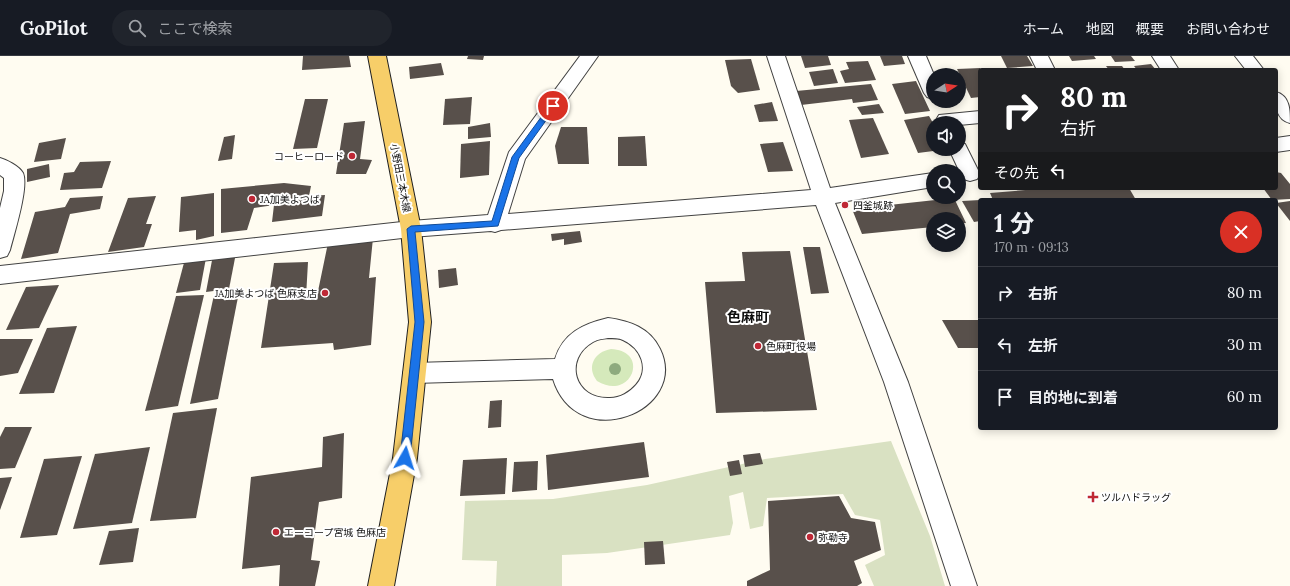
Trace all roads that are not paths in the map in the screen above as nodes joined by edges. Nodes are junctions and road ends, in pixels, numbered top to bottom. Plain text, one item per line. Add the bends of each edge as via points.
1 (377, 56) edge
2 (589, 56) edge
3 (776, 56) edge
4 (917, 56) edge
5 (1039, 56) edge
6 (1160, 56) edge
7 (1244, 56) edge
8 (1045, 68) edge
9 (1169, 68) edge
10 (1253, 68) edge
11 (926, 77) edge
12 (1278, 101) edge
13 (978, 117) edge
14 (1290, 117) edge
15 (966, 119) edge
16 (1290, 144) edge
17 (1278, 145) edge
18 (961, 156) edge
19 (0, 166) edge
20 (970, 174) edge
21 (926, 181) edge
22 (823, 197) junction
23 (495, 224) junction
24 (411, 229) junction
25 (0, 250) edge
26 (0, 275) edge
27 (563, 369) dead end
28 (414, 373) junction
29 (382, 586) edge
30 (964, 586) edge

1 - 24 main road, 小野田三本木線
2 - 23 street via 516,157
3 - 22 street
4 - 11 street
5 - 8 street
6 - 9 street
7 - 10 street
12 - 14 street
13 - 15 street
16 - 17 street
18 - 20 street
19 - 25 street via 14,175 14,191
21 - 22 street
22 - 23 street
22 - 30 street via 896,382
23 - 24 street
24 - 26 street
24 - 28 main road, 小野田三本木線 via 420,322
27 - 28 street
28 - 29 main road, 小野田三本木線 via 405,458

